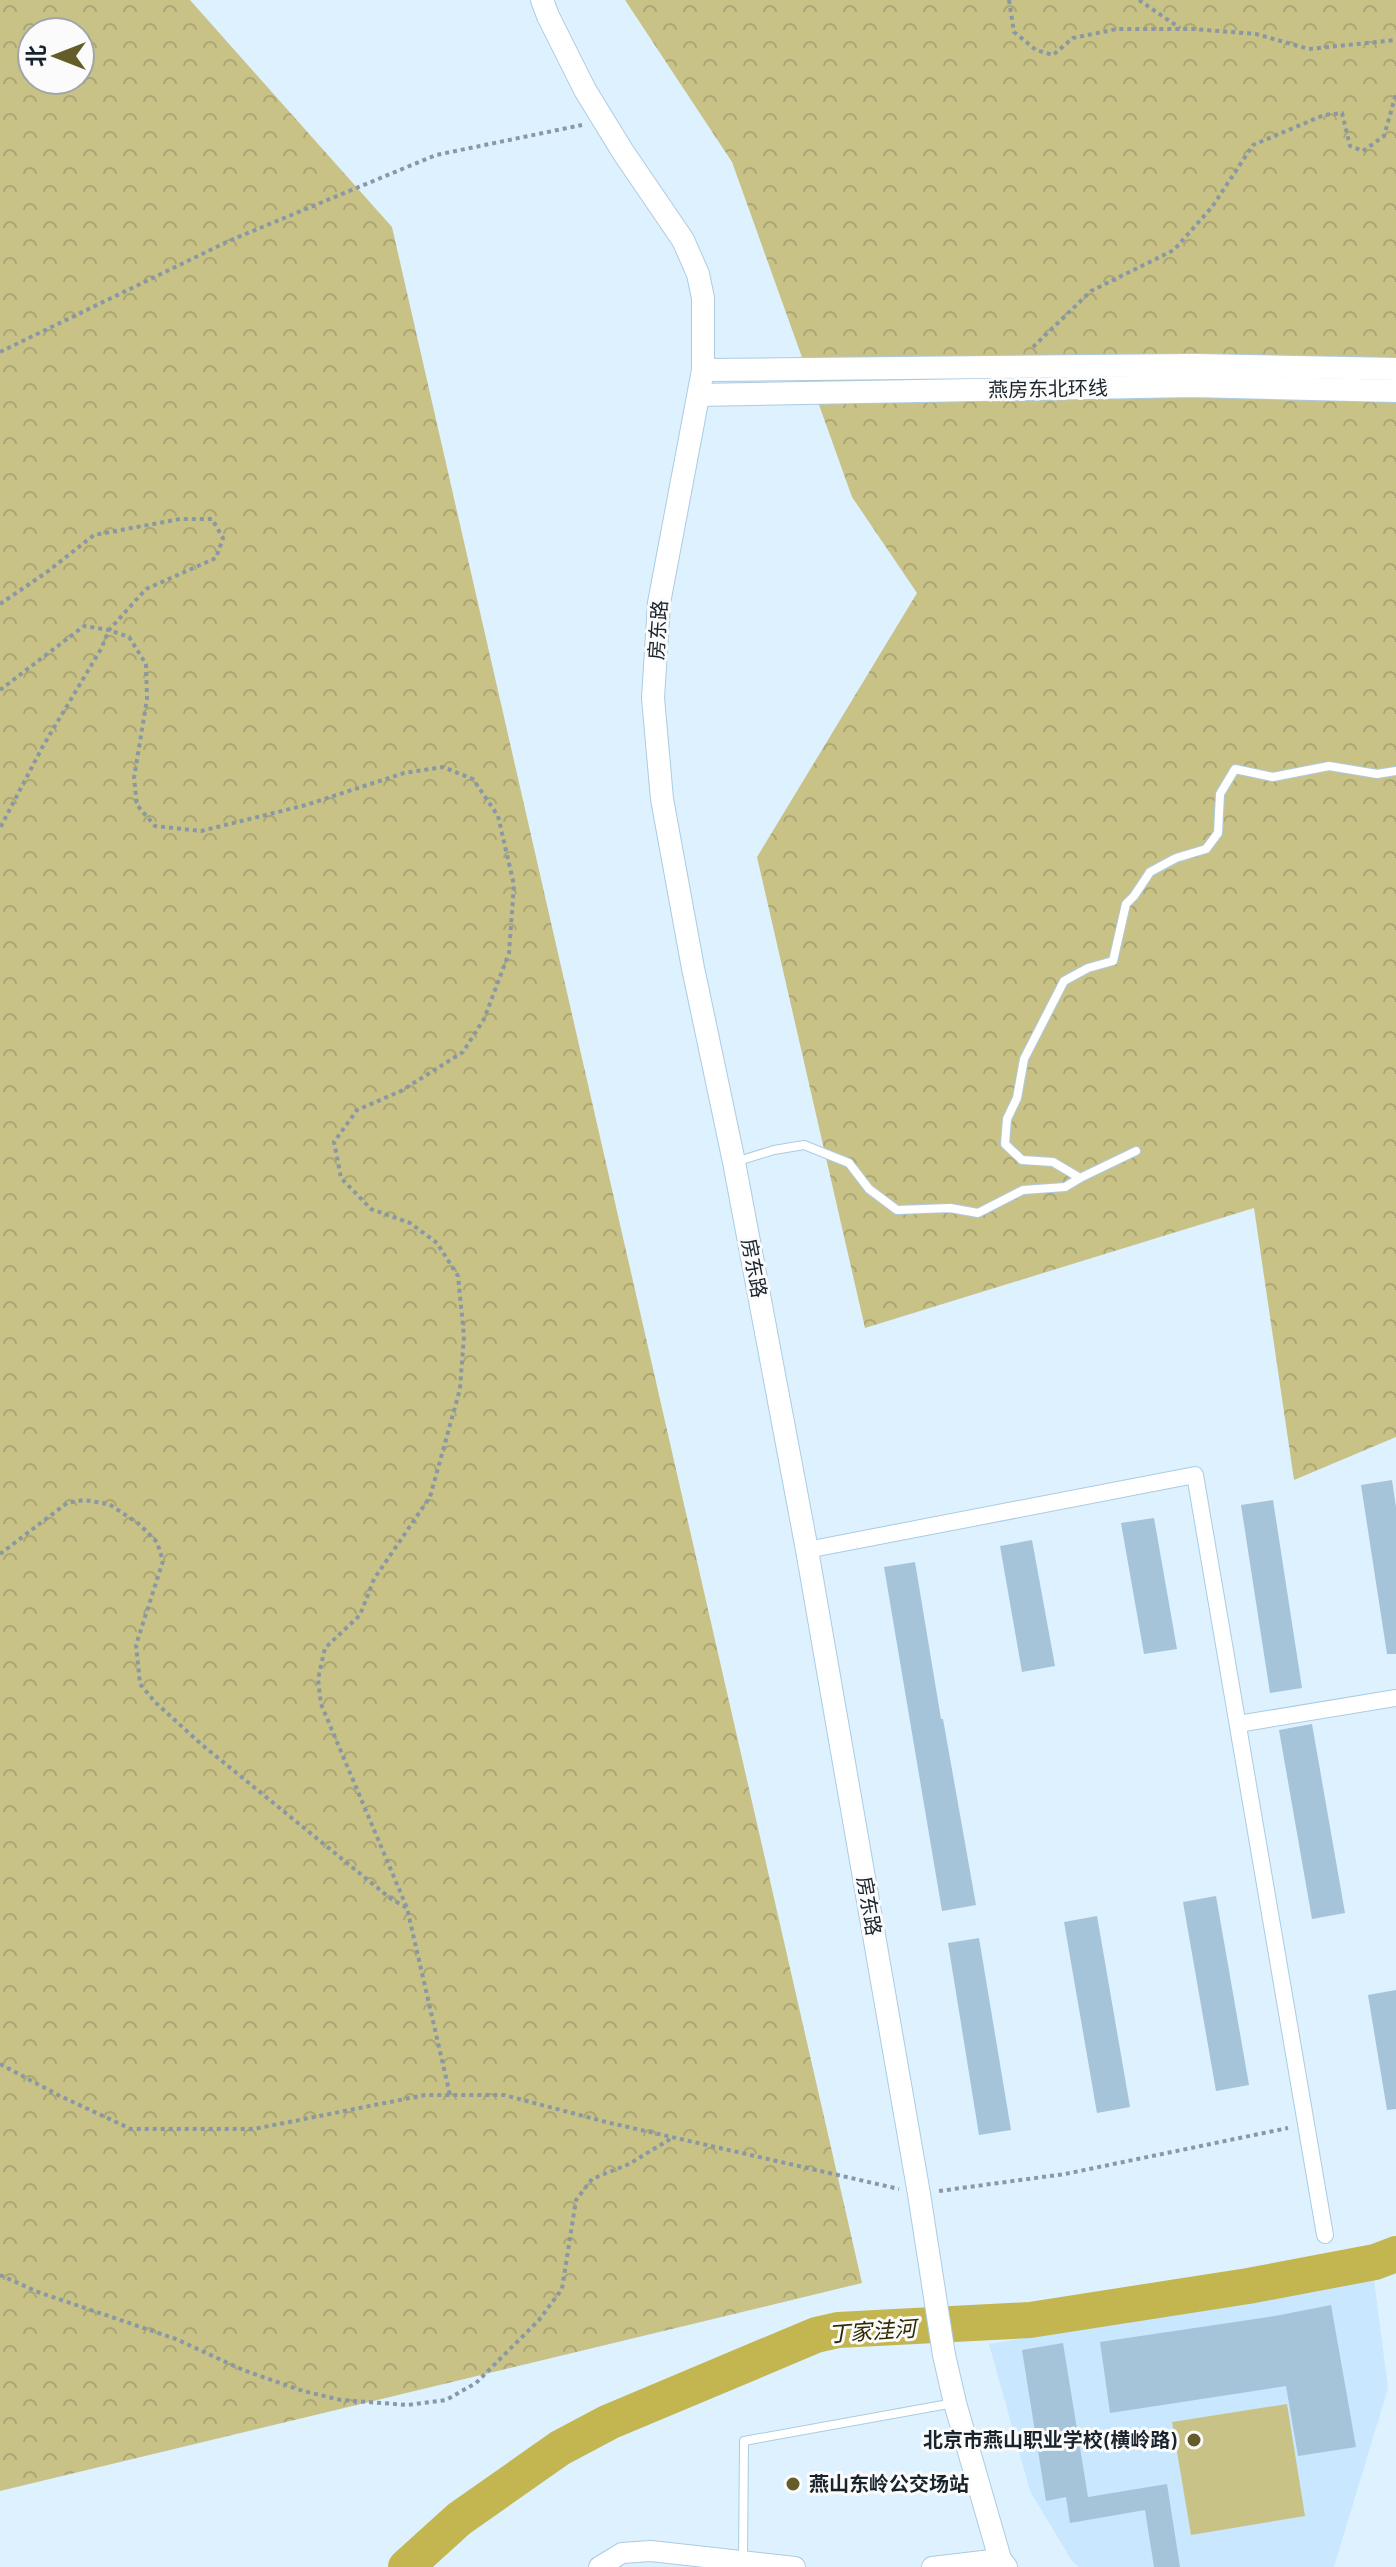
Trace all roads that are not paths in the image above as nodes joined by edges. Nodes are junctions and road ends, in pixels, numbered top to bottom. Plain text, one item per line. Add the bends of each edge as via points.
1 (542, 0) edge
2 (1396, 369) edge
3 (703, 370) junction
4 (1396, 391) edge
5 (699, 395) junction
6 (1396, 771) edge
7 (1136, 1151) dead end
8 (734, 1162) junction
9 (1080, 1178) junction
10 (807, 1550) junction
11 (1396, 1698) edge
12 (1238, 1724) junction
13 (1325, 2235) dead end
14 (955, 2403) junction
15 (743, 2561) junction
16 (1003, 2563) edge
17 (599, 2567) edge
18 (795, 2567) edge
19 (932, 2567) edge

1 - 3 main road, 房东路 via 585,90 683,240 698,274 705,325
2 - 3 main road, 燕房东北环线 via 1014,365
3 - 5 main road, 房东路
4 - 5 main road, 燕房东北环线 via 1193,386
5 - 8 main road, 房东路 via 659,603 653,698 662,799
6 - 9 lane via 1377,774 1329,766 1273,777 1235,769 1220,794 1218,833 1206,849 1150,872 1126,904 1113,961 1064,981 1024,1059 1005,1144 1022,1160 1053,1162
7 - 9 lane
8 - 9 lane via 804,1145 849,1163 869,1189 897,1210 978,1213 1023,1190 1065,1187
8 - 10 main road, 房东路
10 - 12 street via 1195,1475
10 - 14 main road, 房东路
11 - 12 street
12 - 13 street
14 - 15 lane via 744,2441
14 - 16 main road, 房东路
15 - 17 street via 651,2551 622,2553
15 - 18 street
16 - 19 street

